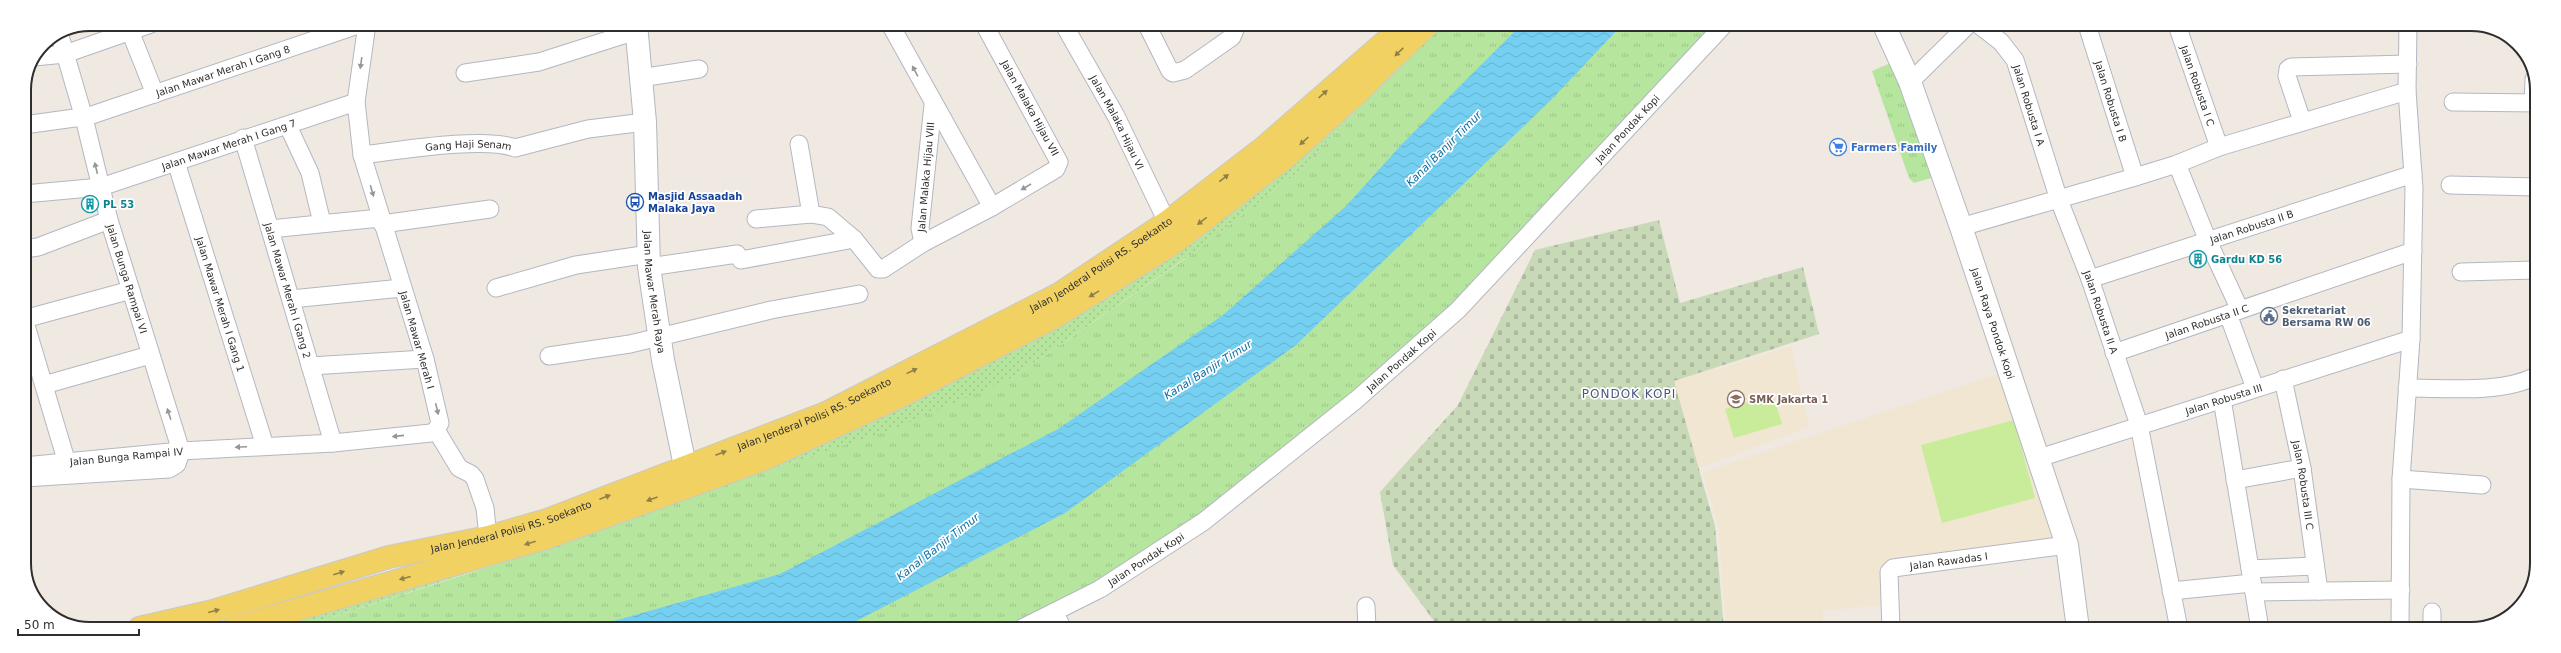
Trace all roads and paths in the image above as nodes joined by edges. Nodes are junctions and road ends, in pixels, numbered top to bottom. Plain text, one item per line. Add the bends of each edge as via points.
1 (341, 31) edge
2 (366, 31) edge
3 (627, 31) edge
4 (636, 31) edge
5 (894, 31) edge
6 (988, 31) edge
7 (1068, 31) edge
8 (1150, 31) edge
9 (1233, 31) edge
10 (1395, 31) edge
11 (1421, 31) edge
12 (1718, 31) edge
13 (1887, 31) edge
14 (1962, 31) edge
15 (1986, 31) edge
16 (2089, 31) edge
17 (2179, 31) edge
18 (2408, 31) edge
19 (130, 32) joint
20 (61, 39) edge
21 (65, 54) junction
22 (42, 56) edge
23 (2408, 64) junction
24 (699, 69) dead end
25 (465, 73) dead end
26 (1346, 73) junction
27 (640, 78) junction
28 (1910, 82) junction
29 (1361, 89) junction
30 (2407, 91) junction
31 (155, 94) junction
32 (356, 102) junction
33 (2453, 102) dead end
34 (2530, 103) edge
35 (933, 105) junction
36 (84, 118) junction
37 (2302, 121) junction
38 (645, 122) junction
39 (31, 124) edge
40 (288, 126) junction
41 (243, 138) junction
42 (799, 144) dead end
43 (2219, 147) junction
44 (362, 155) junction
45 (176, 162) junction
46 (2177, 164) junction
47 (2413, 174) junction
48 (2135, 177) junction
49 (2450, 185) dead end
50 (101, 187) junction
51 (2530, 187) edge
52 (31, 193) edge
53 (2059, 200) junction
54 (992, 207) junction
55 (490, 209) dead end
56 (811, 214) junction
57 (756, 219) dead end
58 (109, 220) junction
59 (381, 221) junction
60 (1167, 222) junction
61 (322, 223) junction
62 (1961, 228) junction
63 (270, 229) junction
64 (854, 239) junction
65 (2208, 241) junction
66 (922, 243) junction
67 (1174, 243) junction
68 (31, 248) edge
69 (2413, 251) junction
70 (649, 260) junction
71 (2530, 270) edge
72 (2461, 272) dead end
73 (2090, 279) junction
74 (402, 288) junction
75 (496, 288) dead end
76 (131, 290) junction
77 (859, 294) dead end
78 (291, 299) junction
79 (2234, 312) junction
80 (31, 317) edge
81 (659, 337) junction
82 (2410, 339) junction
83 (31, 342) edge
84 (2114, 353) junction
85 (150, 355) junction
86 (549, 356) dead end
87 (425, 359) junction
88 (310, 366) junction
89 (2283, 379) junction
90 (2530, 379) edge
91 (44, 385) junction
92 (2255, 388) junction
93 (2407, 388) junction
94 (2222, 399) junction
95 (2139, 426) junction
96 (436, 430) junction
97 (333, 443) junction
98 (264, 446) junction
99 (181, 451) junction
100 (2036, 459) junction
101 (67, 463) junction
102 (31, 466) edge
103 (2302, 468) junction
104 (687, 476) junction
105 (31, 478) edge
106 (2401, 479) junction
107 (2235, 480) junction
108 (2482, 485) dead end
109 (488, 537) junction
110 (2067, 545) junction
111 (2315, 566) junction
112 (2252, 581) junction
113 (2401, 590) junction
114 (2171, 591) junction
115 (2319, 592) junction
116 (1366, 606) dead end
117 (1055, 612) junction
118 (174, 622) edge
119 (254, 622) edge
120 (1034, 622) edge
121 (1059, 622) edge
122 (1367, 622) edge
123 (1891, 622) edge
124 (2077, 622) edge
125 (2178, 622) edge
126 (2259, 622) edge
127 (2400, 622) edge

1 - 31 street, Jalan Mawar Merah I Gang 8
2 -> 32 street, Jalan Mawar Merah I
3 - 25 street via 539,62
4 - 27 street, Jalan Mawar Merah Raya
35 -> 5 street, Jalan Malaka Hijau VIII
6 -> 54 street, Jalan Malaka Hijau VII via 1059,162 1056,168
7 - 60 street, Jalan Malaka Hijau VI via 1116,116
8 - 9 street via 1173,73 1185,70 1232,37
10 - 26 main road, Jalan Jenderal Polisi RS. Soekanto
11 -> 29 main road, Jalan Jenderal Polisi RS. Soekanto
12 - 117 street, Jalan Pondak Kopi via 1458,310 1356,400 1203,522 1100,589
13 - 28 street, Jalan Raya Pondok Kopi
14 - 28 street
15 - 53 street, Jalan Robusta I A via 2001,42 2015,60
16 - 48 street, Jalan Robusta I B
17 - 43 street, Jalan Robusta I C
18 - 23 street
19 - 21 street
19 - 31 street
20 - 21 street, Jalan Bunga Rampai VI
21 - 22 street
21 - 36 street, Jalan Bunga Rampai VI
23 - 30 street
23 - 37 street via 2288,69 2287,76
24 - 27 street
26 - 29 main road
60 -> 26 main road, Jalan Jenderal Polisi RS. Soekanto via 1263,148
27 - 38 street, Jalan Mawar Merah Raya
28 - 62 street, Jalan Raya Pondok Kopi
29 -> 67 main road, Jalan Jenderal Polisi RS. Soekanto via 1285,158
30 - 37 street
30 - 47 street
31 - 36 street, Jalan Mawar Merah I Gang 8
32 - 40 street, Jalan Mawar Merah I Gang 7
32 - 44 street, Jalan Mawar Merah I
33 - 34 street
35 - 54 street, Jalan Malaka Hijau VIII
35 - 66 street, Jalan Malaka Hijau VIII via 920,228
36 - 39 street, Jalan Mawar Merah I Gang 8
50 -> 36 street, Jalan Bunga Rampai VI
37 - 43 street
38 - 44 street, Gang Haji Senam via 588,129 515,148 505,144 484,144
38 - 70 street, Jalan Mawar Merah Raya
40 - 41 street, Jalan Mawar Merah I Gang 7
40 - 61 street via 310,173
41 - 45 street, Jalan Mawar Merah I Gang 7
41 - 63 street, Jalan Mawar Merah I Gang 2
42 - 56 street
43 - 46 street
44 -> 59 street, Jalan Mawar Merah I
45 - 50 street, Jalan Mawar Merah I Gang 7
45 - 98 street, Jalan Mawar Merah I Gang 1
46 - 48 street
46 - 65 street
47 - 65 street, Jalan Robusta II B
47 - 69 street
48 - 53 street
49 - 51 street
50 - 52 street, Jalan Mawar Merah I Gang 7
50 - 58 street, Jalan Bunga Rampai VI
53 - 62 street
53 - 73 street, Jalan Robusta II A
54 - 66 street, Jalan Malaka Hijau VIII
55 - 59 street
56 - 57 street
56 - 64 street via 828,217
58 - 68 street
58 - 76 street, Jalan Bunga Rampai VI
59 - 61 street
59 - 74 street, Jalan Mawar Merah I
60 - 67 main road
104 -> 60 main road, Jalan Jenderal Polisi RS. Soekanto via 826,413 1059,294
61 - 63 street
62 - 100 street, Jalan Raya Pondok Kopi via 2012,375
63 - 78 street, Jalan Mawar Merah I Gang 2
64 - 66 street via 878,269 883,269
64 - 70 street via 741,260 737,254
65 - 73 street, Jalan Robusta II B
65 - 79 street
67 -> 104 main road, Jalan Jenderal Polisi RS. Soekanto via 1055,317 899,397 762,460
69 - 79 street, Jalan Robusta II C
69 - 82 street
70 - 75 street via 576,265
70 - 81 street, Jalan Mawar Merah Raya
71 - 72 street
73 - 84 street, Jalan Robusta II A
74 - 78 street
74 - 87 street, Jalan Mawar Merah I
76 - 80 street
76 - 85 street, Jalan Bunga Rampai VI
77 - 81 street via 771,310
78 - 88 street, Jalan Mawar Merah I Gang 2
79 - 84 street, Jalan Robusta II C
79 - 92 street
81 - 86 street via 602,349
81 - 104 street, Jalan Mawar Merah Raya
82 - 89 street, Jalan Robusta III
82 - 93 street
83 - 91 street
84 - 95 street, Jalan Robusta II A
85 - 91 street
99 -> 85 street, Jalan Bunga Rampai VI
87 - 88 street
87 -> 96 street, Jalan Mawar Merah I via 440,423
88 - 97 street, Jalan Mawar Merah I Gang 2
89 - 92 street, Jalan Robusta III
89 - 103 street, Jalan Robusta III C
90 - 93 street via 2519,384 2500,387
91 - 101 street
92 - 94 street, Jalan Robusta III
93 - 106 street
94 - 95 street, Jalan Robusta III
94 - 107 street
95 - 100 street, Jalan Robusta III
95 - 114 street, Jalan Robusta II A
96 -> 97 street via 431,433
96 - 109 street via 459,468 472,474 475,479 485,508
97 - 98 street
98 -> 99 street
99 - 101 street, Jalan Bunga Rampai IV
99 - 105 street, Jalan Bunga Rampai IV via 177,464 169,468
100 - 110 street, Jalan Raya Pondok Kopi
101 - 102 street, Jalan Bunga Rampai IV
103 - 107 street
103 - 111 street, Jalan Robusta III C
109 -> 104 main road, Jalan Jenderal Polisi RS. Soekanto
104 -> 119 main road, Jalan Jenderal Polisi RS. Soekanto via 546,538
106 - 108 street
106 - 113 street
107 - 112 street
118 -> 109 main road, Jalan Jenderal Polisi RS. Soekanto via 389,557
110 - 123 street, Jalan Rawadas I via 1893,568 1889,584
110 - 124 street, Jalan Raya Pondok Kopi
111 - 112 street
111 - 115 street, Jalan Robusta III C
112 - 114 street
112 - 115 street
112 - 126 street
113 - 115 street
113 - 127 street
114 - 125 street, Jalan Robusta II A
116 - 122 street
117 - 120 street, Jalan Pondak Kopi
117 - 121 street

